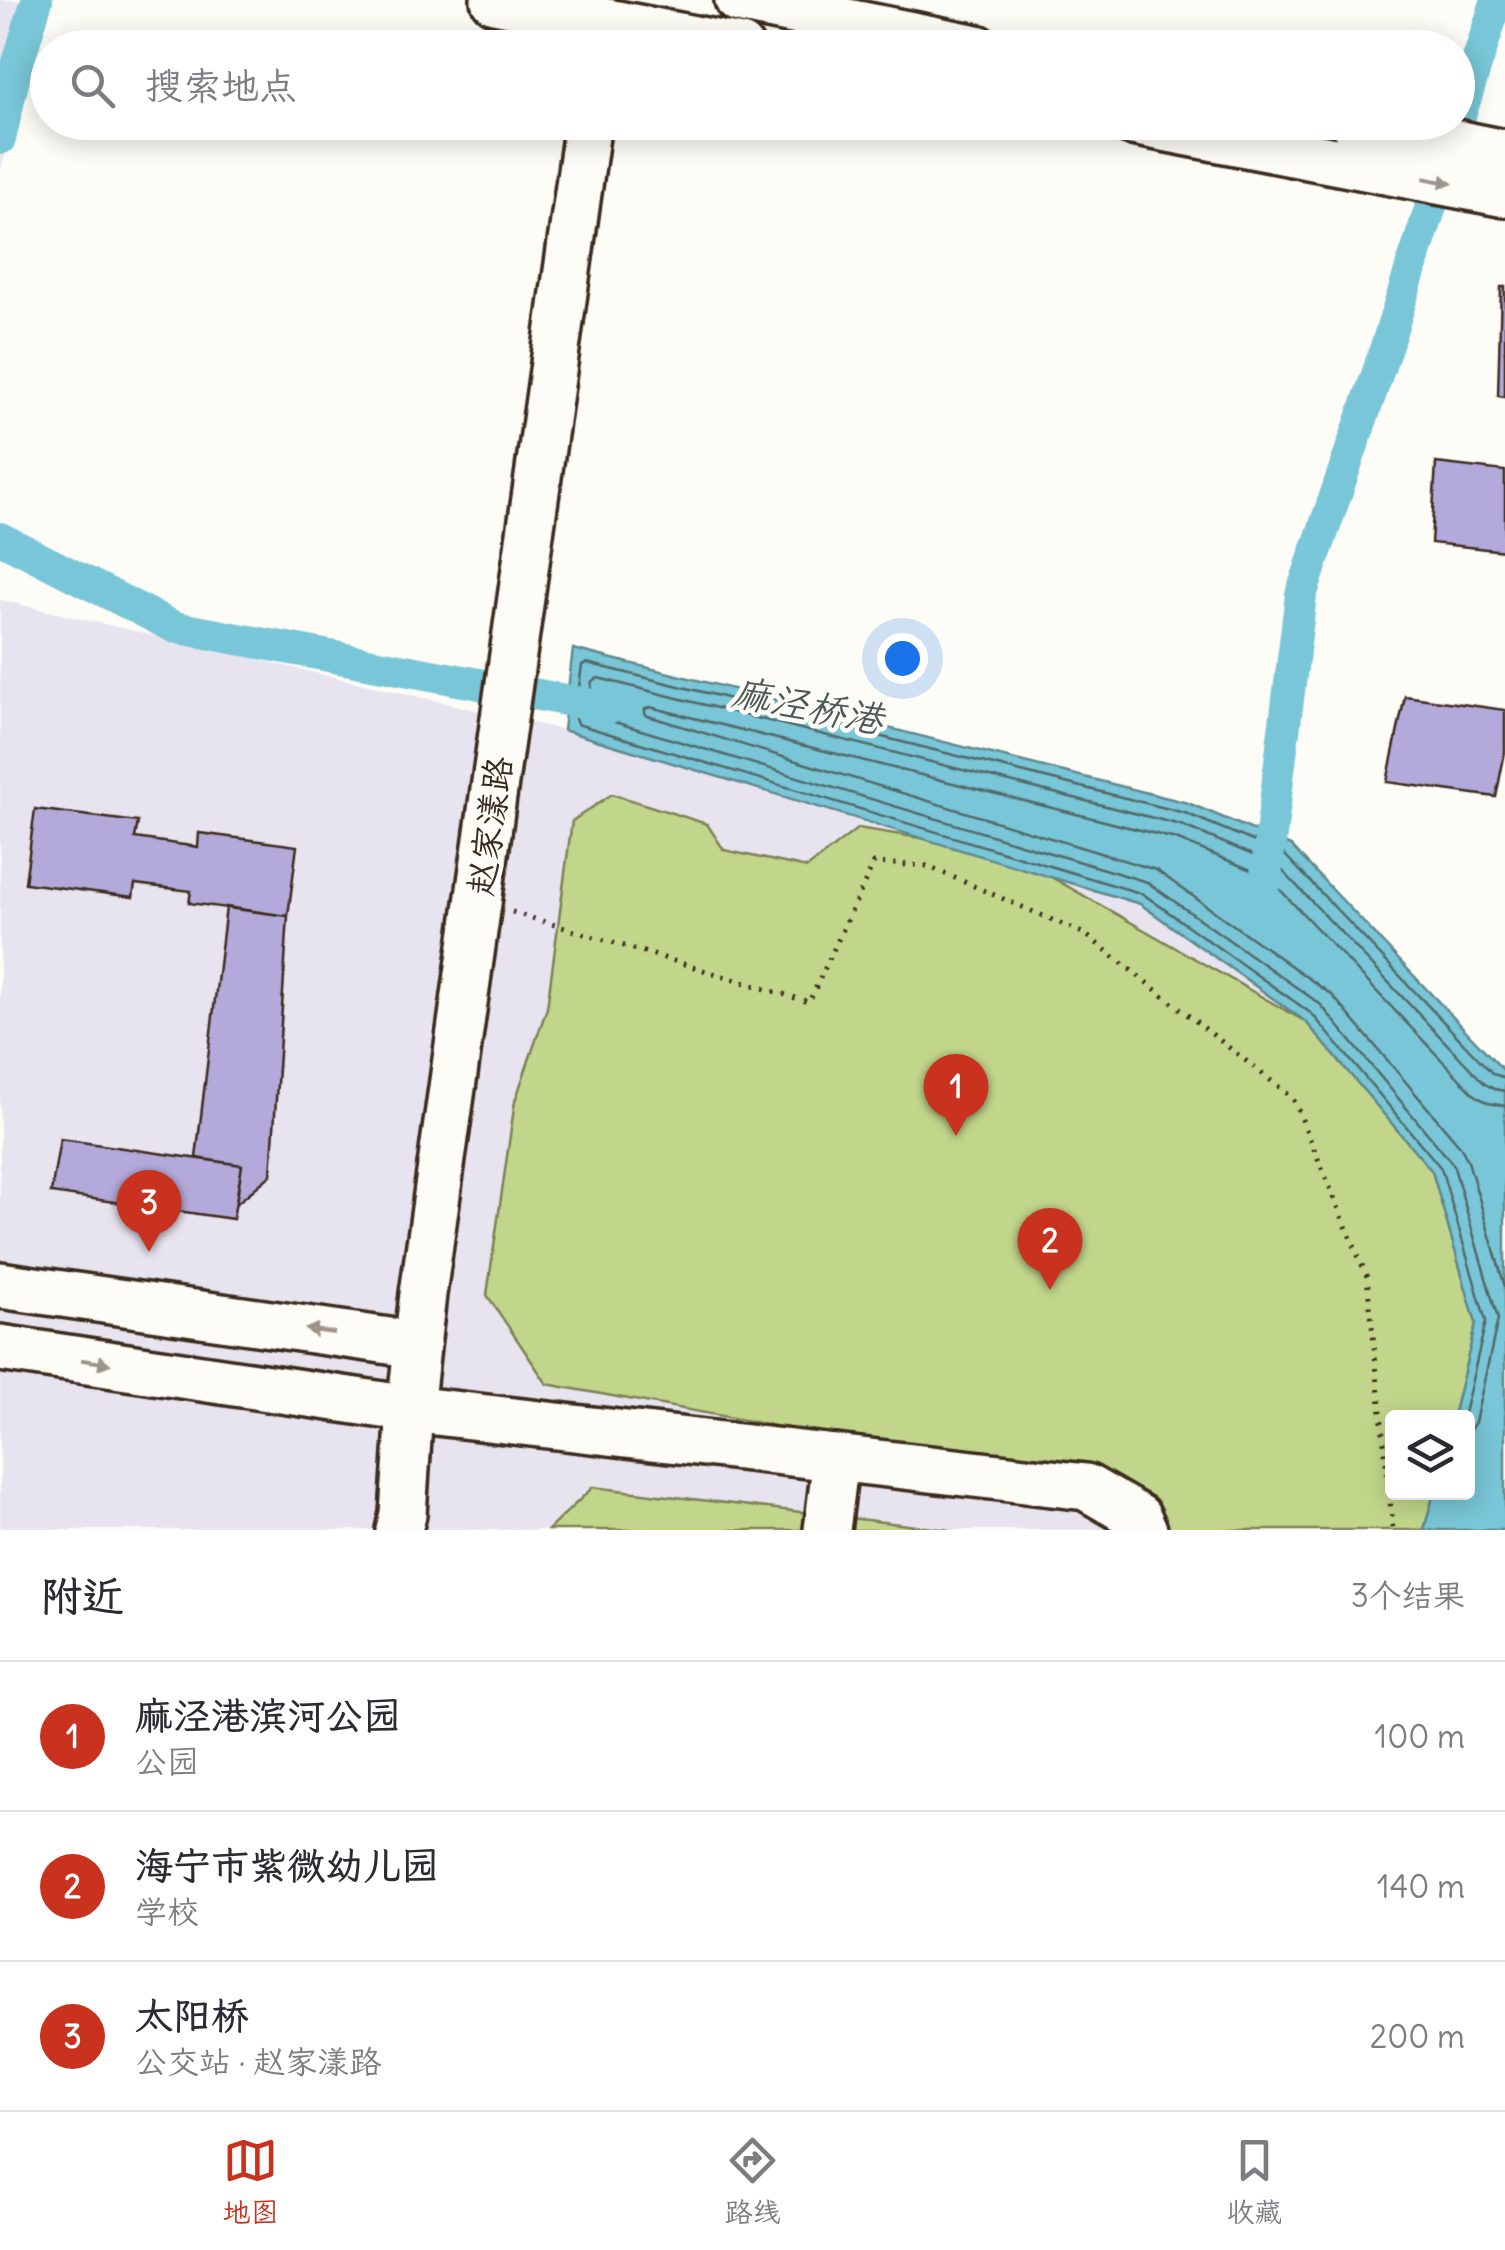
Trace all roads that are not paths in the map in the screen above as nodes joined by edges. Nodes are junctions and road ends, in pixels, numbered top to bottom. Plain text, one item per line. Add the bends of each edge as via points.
1 (494, 0) edge
2 (738, 0) edge
3 (597, 23) edge
4 (637, 30) edge
5 (887, 30) edge
6 (585, 140) edge
7 (1369, 140) edge
8 (1505, 153) edge
9 (1505, 194) edge
10 (0, 1285) edge
11 (417, 1344) junction
12 (0, 1348) edge
13 (410, 1409) junction
14 (836, 1458) junction
15 (400, 1530) edge
16 (827, 1530) edge
17 (1144, 1530) edge

1 - 3 main road
2 - 5 main road
3 - 4 main road
6 - 11 main road, 赵家漾路
7 - 8 main road
7 -> 9 main road
11 -> 10 main road
11 - 13 main road, 赵家漾路
12 -> 13 main road
13 - 14 main road
13 - 15 main road, 赵家漾路
14 - 16 main road
14 - 17 main road via 1086,1487 1138,1517

